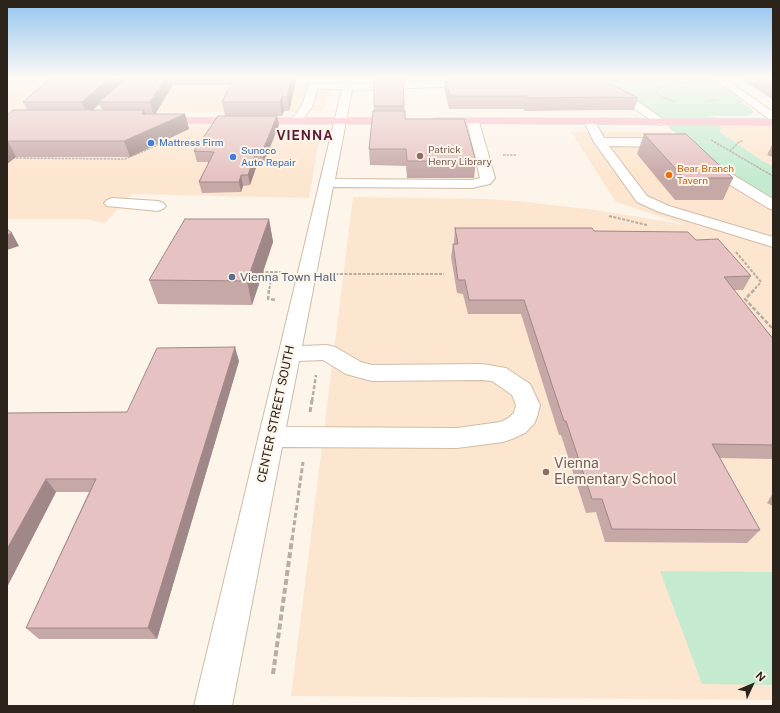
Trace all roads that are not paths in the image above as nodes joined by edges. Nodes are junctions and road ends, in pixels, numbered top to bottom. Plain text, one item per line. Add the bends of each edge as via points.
1 (304, 110) edge
2 (342, 110) edge
3 (644, 110) edge
4 (764, 110) edge
5 (773, 117) edge
6 (146, 121) edge
7 (296, 121) junction
8 (340, 121) junction
9 (411, 121) edge
10 (426, 121) edge
11 (473, 122) junction
12 (590, 122) junction
13 (661, 122) junction
14 (773, 122) edge
15 (600, 142) junction
16 (681, 149) edge
17 (694, 157) edge
18 (326, 183) junction
19 (112, 203) dead end
20 (773, 205) edge
21 (158, 206) dead end
22 (773, 242) edge
23 (290, 354) junction
24 (271, 437) junction
25 (213, 706) edge

1 - 7 street
2 - 8 street, CENTER STREET SOUTH
3 - 13 street
4 - 5 street
6 - 7 main road
7 - 8 main road
8 - 9 main road
8 - 18 street, CENTER STREET SOUTH
10 - 11 main road
11 - 12 main road
11 - 18 street via 485,161 488,178 485,181 472,184 390,178
12 - 13 main road
12 - 15 street
13 - 14 main road
15 - 16 street via 660,142 674,144
15 - 22 street via 642,199 650,204
17 - 20 street
18 - 23 street, CENTER STREET SOUTH
19 - 21 street
23 - 24 street, CENTER STREET SOUTH
23 - 24 street via 327,352 354,368 372,373 498,374 522,390 528,405 525,417 516,426 503,432 457,438
24 - 25 street, CENTER STREET SOUTH

